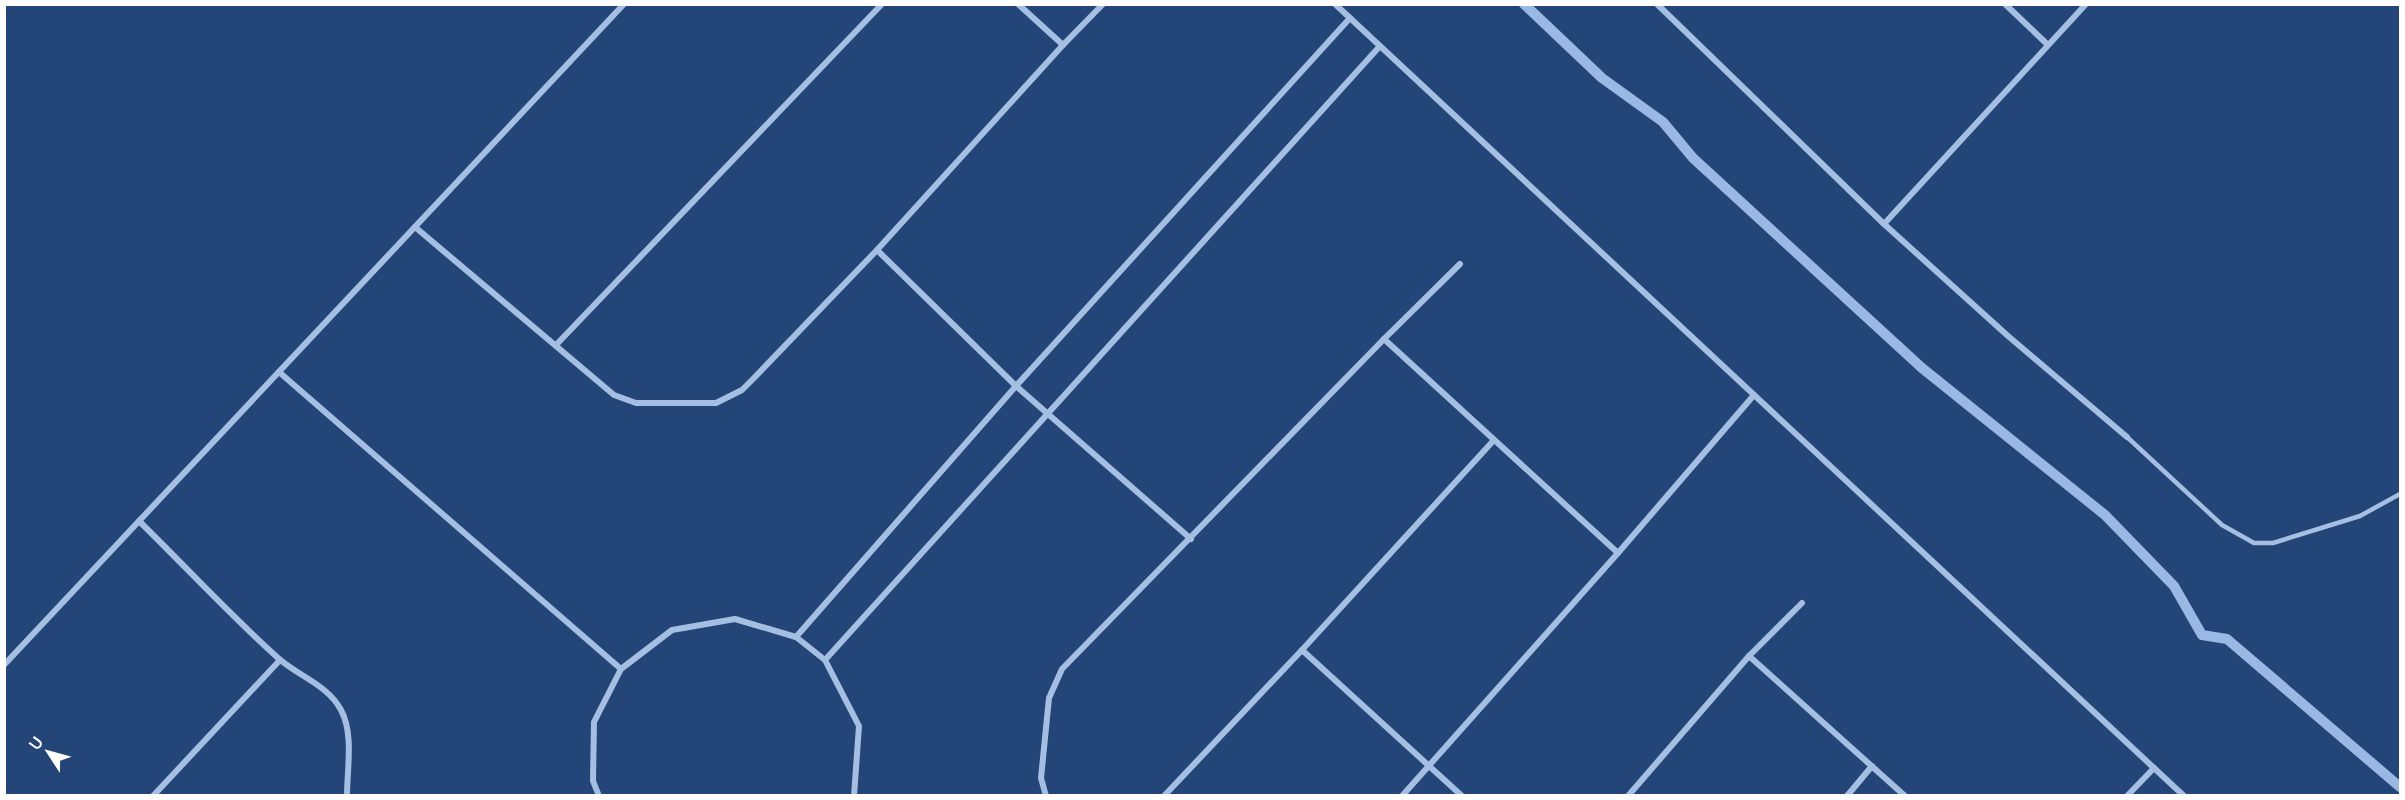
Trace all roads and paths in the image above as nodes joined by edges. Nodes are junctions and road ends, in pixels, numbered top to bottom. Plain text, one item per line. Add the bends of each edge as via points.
1 (624, 4) edge
2 (882, 4) edge
3 (1018, 4) edge
4 (1103, 4) edge
5 (1335, 4) edge
6 (1657, 4) edge
7 (2005, 4) edge
8 (2086, 4) edge
9 (1350, 18) junction
10 (1063, 45) junction
11 (2048, 45) junction
12 (1380, 46) junction
13 (1884, 224) junction
14 (415, 227) junction
15 (877, 250) junction
16 (1460, 264) dead end
17 (1384, 339) junction
18 (556, 345) junction
19 (279, 372) junction
20 (1016, 386) junction
21 (1754, 395) junction
22 (1048, 413) junction
23 (2127, 438) joint
24 (1494, 440) junction
25 (2400, 494) edge
26 (139, 521) junction
27 (1191, 539) junction
28 (1618, 553) junction
29 (1802, 603) dead end
30 (796, 637) junction
31 (1302, 650) junction
32 (1749, 656) junction
33 (280, 660) junction
34 (825, 660) junction
35 (4, 664) edge
36 (621, 669) junction
37 (1428, 765) junction
38 (1872, 766) junction
39 (2154, 768) junction
40 (153, 795) edge
41 (347, 795) edge
42 (599, 795) edge
43 (854, 795) edge
44 (1046, 795) edge
45 (1164, 795) edge
46 (1402, 795) edge
47 (1462, 795) edge
48 (1628, 795) edge
49 (1847, 795) edge
50 (1905, 795) edge
51 (2127, 795) edge
52 (2184, 795) edge

1 - 14 street
2 - 18 street
3 - 10 street
4 - 10 street
5 - 9 street
6 - 13 street
7 - 11 street
8 - 11 street
9 - 12 street
9 - 20 street
10 - 15 street
11 - 13 street
12 - 21 street
12 - 22 street
13 - 23 street
14 - 18 street
14 - 19 street
15 - 18 street via 742,390 716,403 624,400
15 - 20 street
16 - 17 street
17 - 24 street
17 - 27 street
19 - 26 street
19 - 36 street
20 - 22 street
20 - 30 street
21 - 28 street
21 - 39 street
22 - 27 street
22 - 34 street
23 - 25 lane via 2222,525 2254,543 2273,543 2360,516
24 - 28 street
24 - 31 street
26 - 33 street
26 - 35 street
27 - 44 street via 1070,660 1054,683 1041,778
28 - 37 street
29 - 32 street
30 - 34 street
30 - 36 street via 735,619 672,630
31 - 37 street
31 - 45 street
32 - 38 street
32 - 48 street
33 - 40 street
33 - 41 street via 322,688 341,709 348,738
34 - 43 street via 859,726
36 - 42 street via 594,722 592,782
37 - 46 street
37 - 47 street
38 - 49 street
38 - 50 street
39 - 51 street
39 - 52 street

